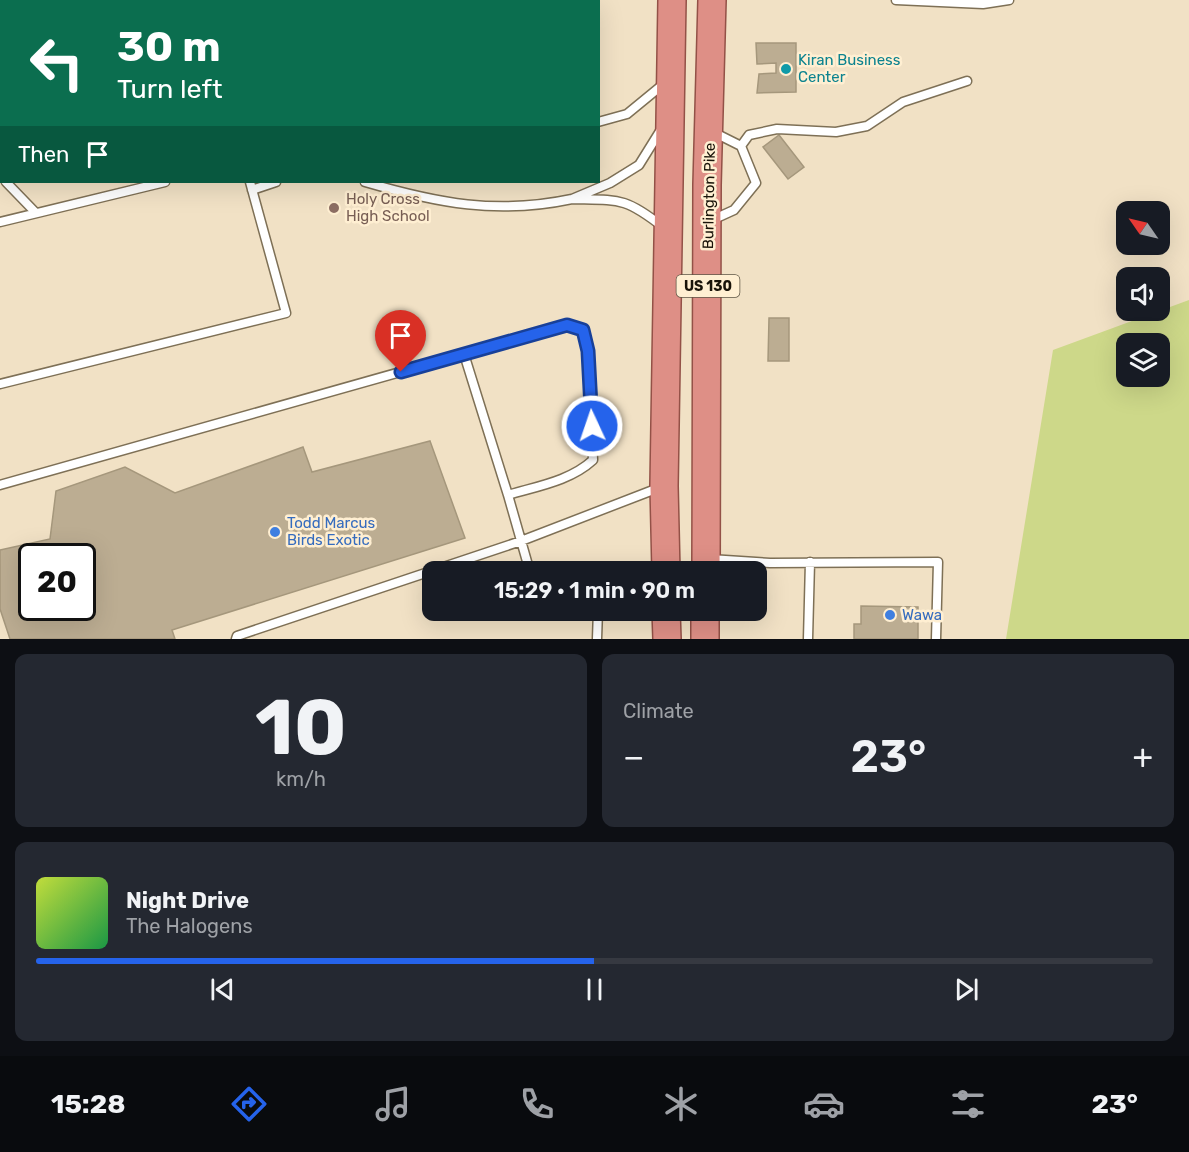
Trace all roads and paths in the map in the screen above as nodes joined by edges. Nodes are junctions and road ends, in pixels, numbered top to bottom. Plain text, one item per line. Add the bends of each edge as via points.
1 (672, 0) edge
2 (712, 0) edge
3 (896, 0) edge
4 (1009, 0) edge
5 (671, 78) junction
6 (967, 81) dead end
7 (671, 112) junction
8 (600, 121) edge
9 (710, 132) junction
10 (741, 146) junction
11 (7, 183) edge
12 (161, 183) edge
13 (270, 183) edge
14 (369, 183) edge
15 (251, 186) edge
16 (572, 199) junction
17 (35, 212) junction
18 (709, 221) junction
19 (0, 222) edge
20 (669, 231) junction
21 (464, 354) junction
22 (0, 384) edge
23 (0, 485) edge
24 (664, 486) junction
25 (508, 495) junction
26 (521, 541) junction
27 (527, 561) edge
28 (666, 561) edge
29 (706, 561) edge
30 (810, 562) junction
31 (767, 563) edge
32 (598, 621) edge
33 (666, 621) edge
34 (705, 621) edge
35 (236, 639) edge
36 (597, 639) edge
37 (667, 639) edge
38 (705, 639) edge
39 (808, 639) edge
40 (936, 639) edge

1 - 5 highway, US 130
2 - 9 highway, Burlington Pike / US 130
3 - 4 lane via 983,4
5 - 7 highway, US 130
5 - 8 lane via 627,114
6 - 10 lane via 903,102 867,126 836,132 777,129 749,135
7 - 16 lane via 639,165
7 - 20 highway, US 130
9 - 10 lane
9 - 18 highway, Burlington Pike / US 130
10 - 18 lane via 756,183 734,210
11 - 17 lane
12 - 17 lane
13 - 15 lane
14 - 16 lane via 475,206 514,208
15 - 22 lane via 286,313
16 - 20 lane via 618,200 636,206
17 - 19 lane
18 - 29 highway, Burlington Pike / US 130
20 - 24 highway, US 130
21 - 23 lane
21 - 25 lane
21 - 25 lane via 567,325 583,330 588,351 593,460 564,479
24 - 26 lane
24 - 28 highway, US 130
25 - 26 lane
26 - 27 lane
26 - 35 lane
30 - 31 lane
30 - 39 lane
30 - 40 lane via 938,562
32 - 36 lane
33 - 37 highway
34 - 38 highway

